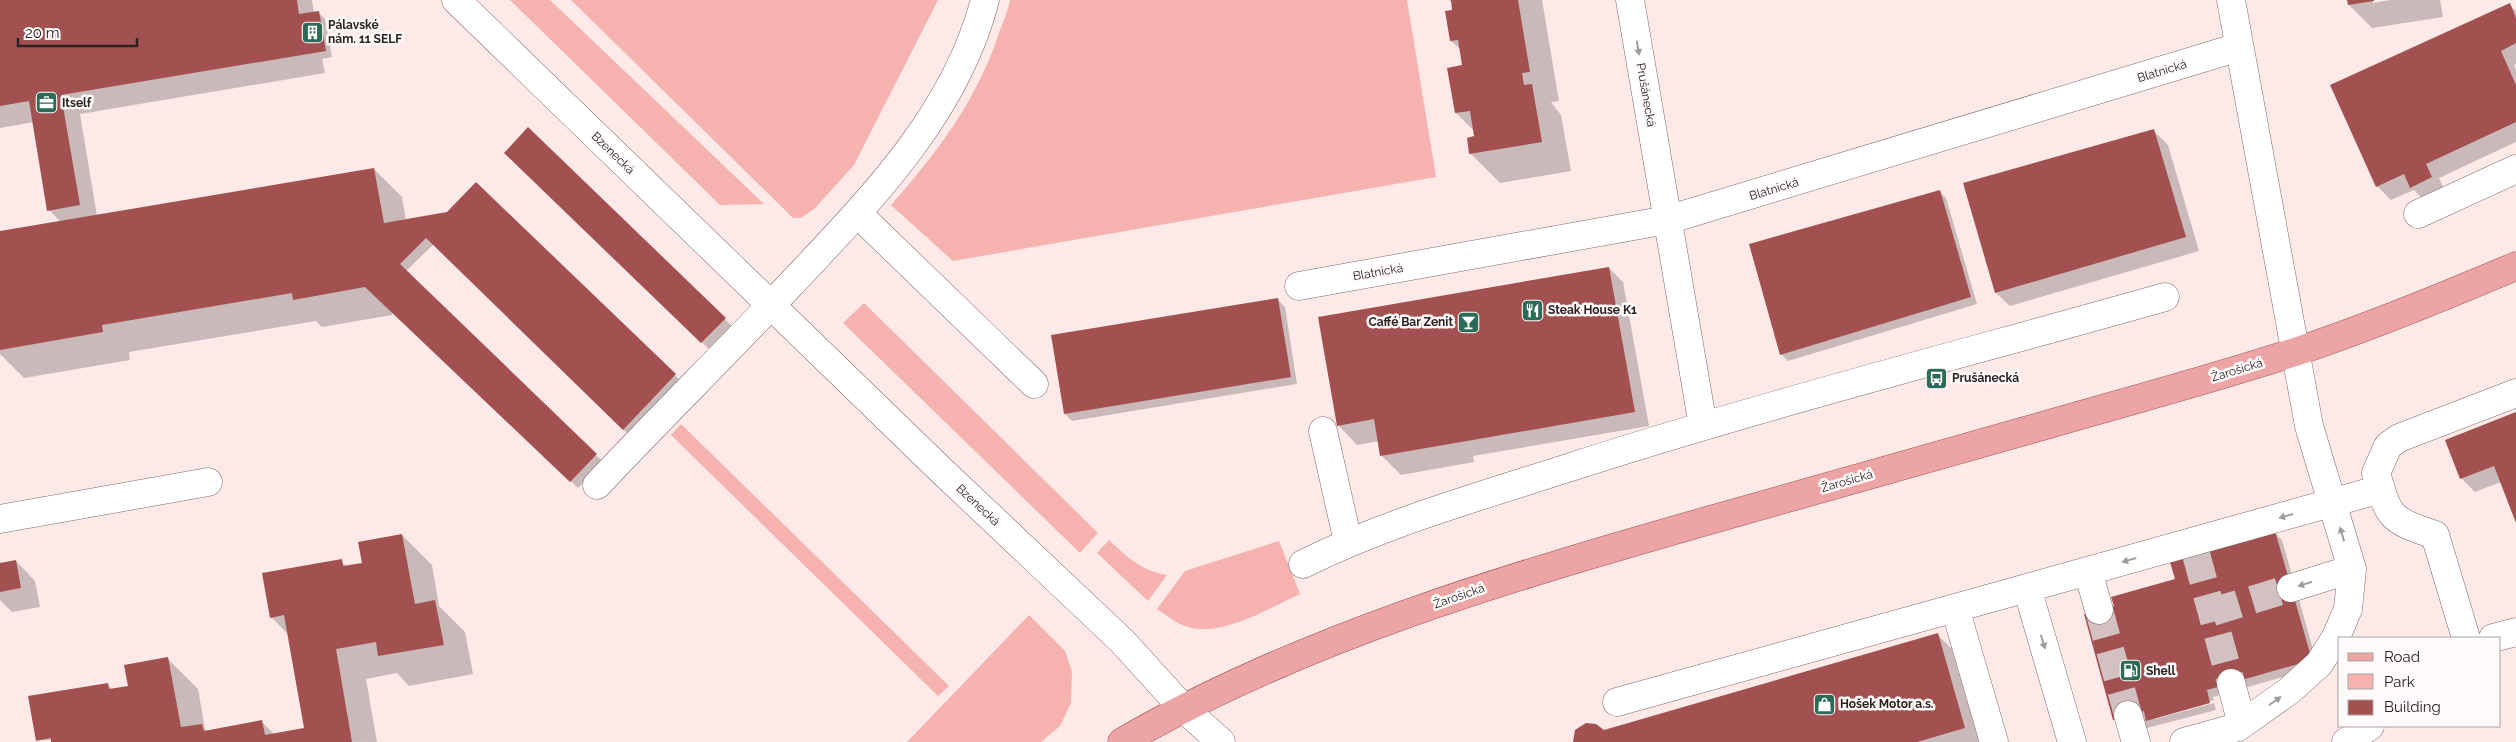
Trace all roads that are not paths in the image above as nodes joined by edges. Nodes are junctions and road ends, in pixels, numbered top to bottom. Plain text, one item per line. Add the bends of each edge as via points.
1 (456, 0) edge
2 (984, 0) edge
3 (1630, 0) edge
4 (2231, 0) edge
5 (2239, 47) junction
6 (2516, 169) edge
7 (857, 213) junction
8 (2418, 214) dead end
9 (1667, 220) junction
10 (2516, 266) edge
11 (1299, 286) dead end
12 (2165, 298) dead end
13 (771, 305) junction
14 (2296, 351) junction
15 (1034, 384) dead end
16 (2516, 393) edge
17 (1703, 426) junction
18 (1324, 430) dead end
19 (208, 482) dead end
20 (597, 485) dead end
21 (2381, 489) junction
22 (2333, 503) junction
23 (0, 519) edge
24 (1348, 542) junction
25 (1303, 564) dead end
26 (2352, 570) junction
27 (2088, 571) junction
28 (2027, 588) junction
29 (2292, 588) tunnel mouth
30 (1955, 608) junction
31 (2099, 610) tunnel mouth
32 (2516, 632) edge
33 (2466, 637) edge
34 (2497, 637) edge
35 (2231, 683) tunnel mouth
36 (1617, 702) dead end
37 (1182, 707) junction
38 (2128, 715) tunnel mouth
39 (2242, 724) junction
40 (2368, 727) edge
41 (1122, 742) edge
42 (1221, 742) edge
43 (1994, 742) edge
44 (2072, 742) edge
45 (2136, 742) edge
46 (2184, 742) edge
47 (2346, 742) edge

1 - 13 street, Bzenecká
2 - 7 street via 978,26 960,69 931,120 897,167
3 -> 9 street, Prušánecká
4 - 5 street
5 - 9 street, Blatnická
5 - 14 street
6 - 8 street
7 - 13 street
7 - 15 street
9 - 11 street, Blatnická
9 - 17 street, Prušánecká
10 - 14 main road, Žarošická
12 - 17 street
13 - 20 street
13 - 37 street, Bzenecká via 1122,641
14 - 22 street via 2309,426
14 - 37 main road, Žarošická via 1480,588 1298,655
16 - 21 street via 2393,442 2376,473
17 - 24 street via 1477,497
18 - 24 street
19 - 23 street
21 - 22 street
21 - 33 street via 2385,504 2402,523 2435,535
26 -> 22 street
22 -> 27 street via 2194,548
24 - 25 street
26 -> 29 street
39 -> 26 street via 2289,691 2319,664 2348,609
27 - 28 street
27 - 31 street
28 - 30 street
28 -> 44 street
30 - 36 street
30 - 43 street
32 - 34 street
35 - 39 street
37 - 41 main road, Žarošická
37 - 42 street, Bzenecká
38 - 45 street
39 - 46 street
40 - 47 street

